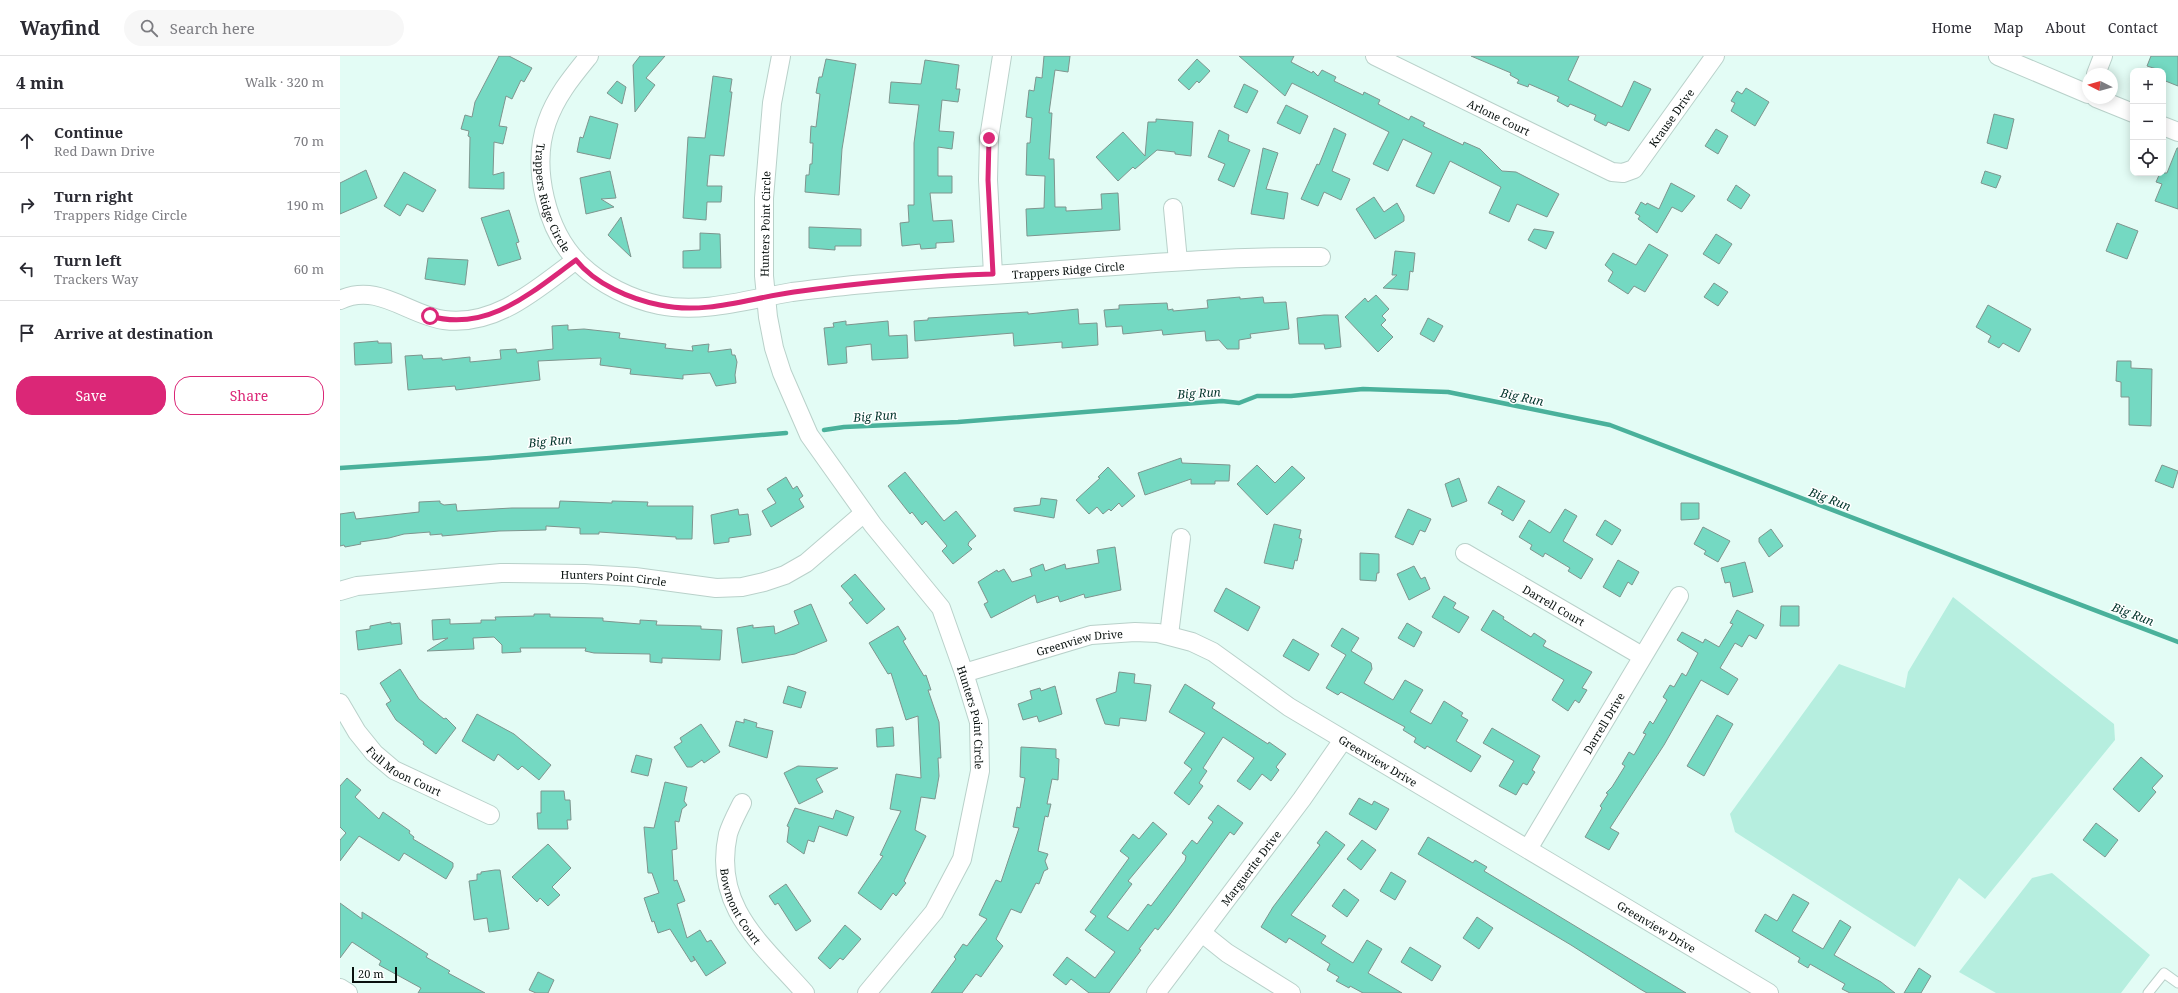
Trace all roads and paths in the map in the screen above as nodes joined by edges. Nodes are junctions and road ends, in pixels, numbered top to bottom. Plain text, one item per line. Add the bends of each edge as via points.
1 (589, 56) edge
2 (781, 56) edge
3 (1002, 56) edge
4 (1375, 56) edge
5 (1715, 56) edge
6 (1998, 56) edge
7 (2103, 56) edge
8 (2098, 68) edge
9 (2082, 92) edge
10 (2112, 104) edge
11 (2130, 112) edge
12 (2166, 127) edge
13 (2178, 132) edge
14 (1624, 173) joint
15 (1173, 208) dead end
16 (1320, 257) dead end
17 (576, 260) junction
18 (1178, 261) junction
19 (993, 274) junction
20 (766, 297) junction
21 (340, 300) edge
22 (864, 513) junction
23 (1181, 538) dead end
24 (1465, 553) dead end
25 (340, 591) edge
26 (1679, 596) dead end
27 (1169, 635) junction
28 (1642, 656) junction
29 (964, 673) junction
30 (340, 703) edge
31 (1344, 740) junction
32 (742, 803) dead end
33 (490, 816) dead end
34 (1528, 849) junction
35 (1202, 932) junction
36 (2178, 983) edge
37 (340, 988) edge
38 (348, 993) edge
39 (805, 993) edge
40 (867, 993) edge
41 (1156, 993) edge
42 (1291, 993) edge
43 (1769, 993) edge
44 (2148, 993) edge

1 - 17 street, Trappers Ridge Circle via 554,105 546,125 540,164 543,193 559,234
2 - 20 street, Hunters Point Circle via 772,103 764,198
3 - 19 street via 989,145 988,187
4 - 14 street, Arlone Court via 1612,172
5 - 14 street, Krause Drive via 1634,169
6 - 9 street
7 - 8 street
10 - 11 street
12 - 13 street
15 - 18 street
16 - 18 street, Trappers Ridge Circle
17 - 20 street, Trappers Ridge Circle via 592,274 626,295 660,306 722,306
17 - 21 street via 520,300 498,312 464,320 444,320 389,299 364,294
18 - 19 street, Trappers Ridge Circle
19 - 20 street, Trappers Ridge Circle via 865,284
20 - 22 street, Hunters Point Circle via 774,348 809,435
22 - 25 street, Hunters Point Circle via 806,563 764,582 742,587 716,588 635,577 585,574 501,573 357,586
22 - 29 street, Hunters Point Circle via 941,608
23 - 27 street
24 - 28 street, Darrell Court
26 - 28 street, Darrell Drive
27 - 29 street, Greenview Drive via 1135,632 1091,635
27 - 31 street, Greenview Drive via 1213,652 1289,707
28 - 34 street, Darrell Drive
29 - 40 street, Hunters Point Circle via 979,722 980,771 962,859 934,912
30 - 33 street, Full Moon Court via 357,732 374,753 394,770
31 - 34 street, Greenview Drive
31 - 35 street, Marguerite Drive
32 - 39 street, Bowmont Court via 729,832 725,854 730,896 742,921
34 - 43 street, Greenview Drive
35 - 41 street, Marguerite Drive
35 - 42 street via 1227,954
36 - 44 lane via 2164,973
37 - 38 street

